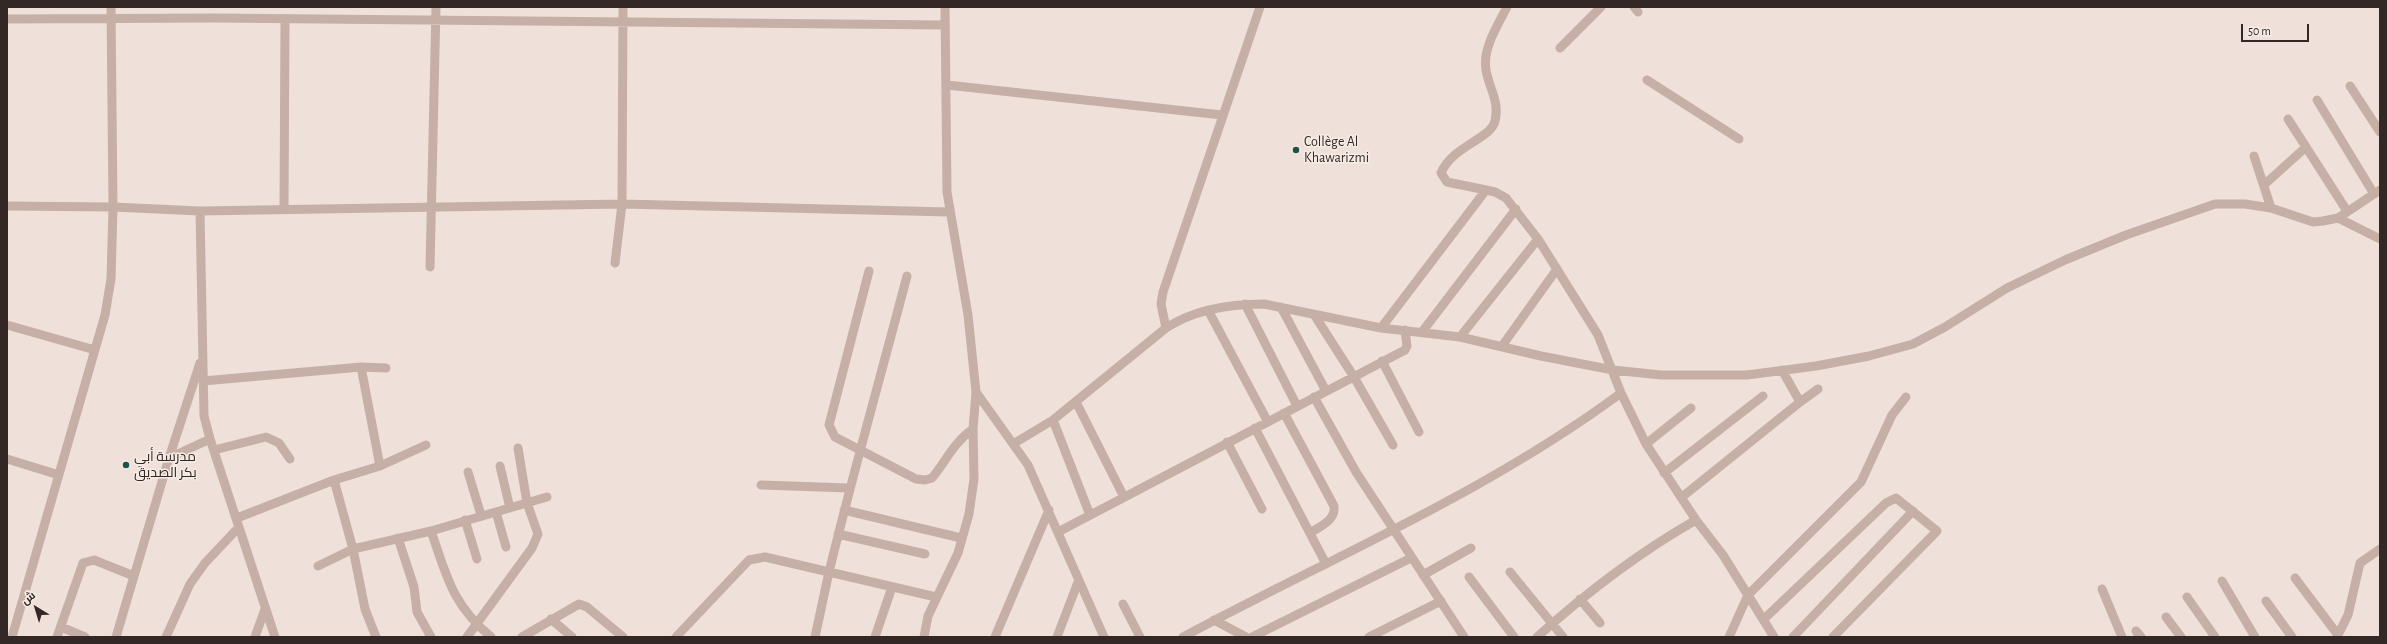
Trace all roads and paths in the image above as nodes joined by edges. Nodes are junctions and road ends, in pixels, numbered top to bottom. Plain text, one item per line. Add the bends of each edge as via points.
1 (111, 7) edge
2 (436, 7) edge
3 (623, 7) edge
4 (945, 7) edge
5 (1260, 7) edge
6 (1507, 7) edge
7 (1601, 7) edge
8 (7, 18) edge
9 (111, 18) junction
10 (285, 19) junction
11 (436, 20) junction
12 (624, 21) junction
13 (944, 25) junction
14 (1560, 48) dead end
15 (1647, 80) dead end
16 (947, 85) junction
17 (2350, 86) dead end
18 (2317, 100) dead end
19 (1222, 115) junction
20 (2288, 119) dead end
21 (2380, 132) edge
22 (1739, 139) dead end
23 (2306, 147) junction
24 (2254, 156) dead end
25 (2265, 184) junction
26 (1486, 190) junction
27 (2377, 192) edge
28 (622, 204) junction
29 (7, 206) edge
30 (432, 206) junction
31 (112, 207) junction
32 (2271, 208) junction
33 (284, 209) junction
34 (1516, 209) junction
35 (2347, 211) junction
36 (200, 212) junction
37 (949, 212) junction
38 (2338, 218) junction
39 (1538, 239) junction
40 (2380, 239) edge
41 (615, 263) dead end
42 (430, 267) dead end
43 (1557, 270) junction
44 (870, 271) dead end
45 (907, 276) dead end
46 (1245, 304) junction
47 (1281, 307) junction
48 (1208, 310) junction
49 (1315, 316) junction
50 (7, 325) edge
51 (1166, 328) junction
52 (1381, 328) junction
53 (1405, 330) junction
54 (1422, 332) junction
55 (1460, 337) junction
56 (1502, 346) junction
57 (95, 350) junction
58 (202, 358) junction
59 (1382, 362) junction
60 (361, 367) junction
61 (386, 368) dead end
62 (1613, 370) junction
63 (1782, 370) junction
64 (1354, 377) junction
65 (203, 381) junction
66 (1818, 389) dead end
67 (1326, 391) junction
68 (976, 392) junction
69 (1621, 393) junction
70 (1763, 396) dead end
71 (1906, 396) dead end
72 (1314, 397) junction
73 (1076, 402) junction
74 (1800, 402) junction
75 (1297, 406) junction
76 (1692, 408) dead end
77 (1284, 413) junction
78 (1053, 420) junction
79 (1268, 422) junction
80 (1255, 428) junction
81 (973, 429) junction
82 (1419, 432) dead end
83 (210, 439) junction
84 (1227, 442) junction
85 (1013, 444) junction
86 (1646, 444) junction
87 (426, 445) dead end
88 (1393, 445) dead end
89 (518, 448) dead end
90 (214, 450) junction
91 (862, 450) junction
92 (169, 458) junction
93 (7, 459) edge
94 (290, 459) dead end
95 (380, 466) junction
96 (500, 466) dead end
97 (468, 472) dead end
98 (1664, 473) junction
99 (59, 475) junction
100 (334, 480) junction
101 (761, 486) dead end
102 (849, 488) junction
103 (547, 497) dead end
104 (1124, 497) junction
105 (1682, 497) junction
106 (527, 503) junction
107 (510, 508) junction
108 (1262, 509) dead end
109 (844, 510) junction
110 (1049, 510) junction
111 (1913, 511) junction
112 (496, 512) junction
113 (1090, 515) junction
114 (481, 516) junction
115 (236, 518) junction
116 (465, 520) junction
117 (1696, 520) junction
118 (239, 527) junction
119 (1393, 530) junction
120 (431, 531) junction
121 (1058, 532) junction
122 (1310, 533) junction
123 (838, 534) junction
124 (398, 538) junction
125 (961, 538) junction
126 (506, 547) dead end
127 (1471, 548) dead end
128 (353, 549) junction
129 (2380, 549) edge
130 (924, 554) dead end
131 (1411, 558) junction
132 (477, 559) dead end
133 (1326, 564) junction
134 (318, 566) dead end
135 (829, 572) junction
136 (1510, 572) dead end
137 (1423, 575) junction
138 (134, 576) junction
139 (1469, 577) dead end
140 (2295, 578) dead end
141 (2222, 581) dead end
142 (1078, 582) junction
143 (892, 587) junction
144 (2102, 589) dead end
145 (1748, 595) junction
146 (936, 597) junction
147 (2187, 597) dead end
148 (1580, 599) junction
149 (1441, 601) junction
150 (2266, 601) dead end
151 (1123, 604) dead end
152 (265, 609) junction
153 (2166, 617) dead end
154 (1764, 619) junction
155 (551, 620) junction
156 (1214, 620) junction
157 (1552, 623) junction
158 (1600, 623) dead end
159 (476, 625) junction
160 (61, 627) junction
161 (1771, 636) edge
162 (2337, 636) edge
163 (12, 637) edge
164 (57, 637) edge
165 (84, 637) edge
166 (116, 637) edge
167 (166, 637) edge
168 (255, 637) edge
169 (275, 637) edge
170 (376, 637) edge
171 (431, 637) edge
172 (468, 637) edge
173 (491, 637) edge
174 (522, 637) edge
175 (572, 637) edge
176 (623, 637) edge
177 (676, 637) edge
178 (815, 637) edge
179 (875, 637) edge
180 (924, 637) edge
181 (995, 637) edge
182 (1057, 637) edge
183 (1104, 637) edge
184 (1140, 637) edge
185 (1183, 637) edge
186 (1246, 637) edge
187 (1252, 637) edge
188 (1369, 637) edge
189 (1464, 637) edge
190 (1514, 637) edge
191 (1536, 637) edge
192 (1563, 637) edge
193 (1729, 637) edge
194 (1792, 637) edge
195 (1834, 637) edge
196 (2122, 637) edge
197 (2180, 637) edge
198 (2215, 637) edge
199 (2255, 637) edge
200 (2292, 637) edge

1 - 9 street
2 - 11 street
3 - 12 street
4 - 13 street
5 - 19 street
6 - 26 street via 1494,31 1485,61 1495,98 1496,120 1493,127 1484,135 1454,154 1441,173 1447,182
7 - 14 street
8 - 9 street
9 - 10 street
9 - 31 street
10 - 11 street
10 - 33 street
11 - 12 street
11 - 30 street
12 - 13 street
12 - 28 street
13 - 16 street
15 - 22 street
16 - 19 street
16 - 37 street via 946,170
17 - 21 street
18 - 27 street
19 - 51 street via 1163,292 1161,304
20 - 23 street
23 - 25 street
23 - 35 street
24 - 25 street
25 - 32 street
26 - 34 street via 1506,198
26 - 52 street
27 - 35 street
28 - 30 street
28 - 37 street
28 - 41 street
29 - 31 street
30 - 33 street
30 - 42 street
31 - 36 street
31 - 57 street via 111,279 105,315
32 - 38 street via 2313,222
32 - 63 street via 2226,203 2202,208 2065,260 2007,288 1913,344 1869,356
33 - 36 street
34 - 39 street
34 - 54 street
35 - 38 street
36 - 58 street
37 - 68 street via 965,293
38 - 40 street
39 - 43 street
39 - 55 street
43 - 56 street
43 - 62 street via 1598,335
44 - 91 street via 829,425 835,437
45 - 91 street
46 - 47 street
46 - 48 street
46 - 75 street
47 - 49 street
47 - 67 street
48 - 51 street via 1180,319
48 - 79 street
49 - 52 street
49 - 64 street
50 - 57 street
51 - 73 street
52 - 53 street
53 - 54 street
53 - 59 street via 1405,350
54 - 55 street
55 - 56 street
56 - 62 street
57 - 99 street
58 - 65 street
58 - 92 street
59 - 64 street
59 - 82 street
60 - 61 street
60 - 65 street
60 - 95 street
62 - 63 street via 1662,375 1747,375
62 - 69 street
63 - 74 street
64 - 67 street
64 - 88 street
65 - 83 street via 204,416
66 - 74 street
67 - 72 street
68 - 81 street
68 - 85 street
69 - 86 street
69 - 119 street via 1594,413 1484,481
70 - 98 street
71 - 145 street via 1892,415 1870,466 1854,491
72 - 75 street
72 - 119 street via 1356,472
73 - 78 street
73 - 104 street
74 - 105 street
75 - 77 street
76 - 86 street
77 - 79 street
77 - 122 street via 1334,506 1334,515 1331,519
78 - 85 street
78 - 113 street
79 - 80 street
80 - 84 street
80 - 122 street
81 - 91 street via 961,437 932,478 925,480 916,478
81 - 125 street via 974,479 969,514
83 - 90 street
83 - 92 street
84 - 104 street
84 - 108 street
85 - 110 street via 1028,465
86 - 98 street
87 - 95 street
89 - 106 street
90 - 94 street via 266,437 279,443
90 - 115 street
91 - 102 street
92 - 138 street
93 - 99 street
95 - 100 street
96 - 107 street
97 - 114 street
98 - 105 street
99 - 163 street
100 - 115 street
100 - 128 street
101 - 102 street
102 - 109 street
103 - 106 street
104 - 113 street
105 - 117 street
106 - 107 street
106 - 159 street via 538,534 535,544
107 - 112 street
109 - 123 street
109 - 125 street
110 - 121 street
110 - 181 street
111 - 154 street via 1896,498 1886,503
111 - 194 street
111 - 195 street via 1936,528 1936,535
112 - 114 street
112 - 126 street
113 - 121 street
114 - 116 street
115 - 118 street
116 - 120 street
116 - 132 street
117 - 145 street via 1723,555
117 - 148 street via 1643,552
118 - 152 street
118 - 167 street via 205,563 190,584
119 - 131 street
119 - 133 street
120 - 124 street
120 - 159 street via 454,595
121 - 142 street
122 - 133 street
123 - 130 street
123 - 135 street
124 - 128 street
124 - 171 street via 414,587 417,612
125 - 146 street via 956,559
127 - 137 street
128 - 134 street
128 - 170 street via 365,609
129 - 162 street via 2360,563 2348,615
131 - 137 street
131 - 187 street
133 - 156 street
135 - 143 street
135 - 177 street via 766,557 749,560
135 - 178 street
136 - 157 street
137 - 149 street
138 - 160 street via 94,560 83,563
138 - 166 street
139 - 190 street
140 - 162 street
141 - 199 street
142 - 182 street
142 - 183 street
143 - 146 street
143 - 179 street
144 - 196 street
145 - 154 street
145 - 193 street
146 - 180 street via 928,616
147 - 198 street
148 - 157 street
148 - 158 street
149 - 188 street
149 - 189 street
150 - 200 street
151 - 184 street
152 - 168 street
152 - 169 street
153 - 197 street
154 - 161 street
155 - 174 street
155 - 175 street
155 - 176 street via 579,604 587,607
156 - 185 street
156 - 186 street
157 - 191 street
157 - 192 street
159 - 172 street
159 - 173 street
160 - 164 street
160 - 165 street

